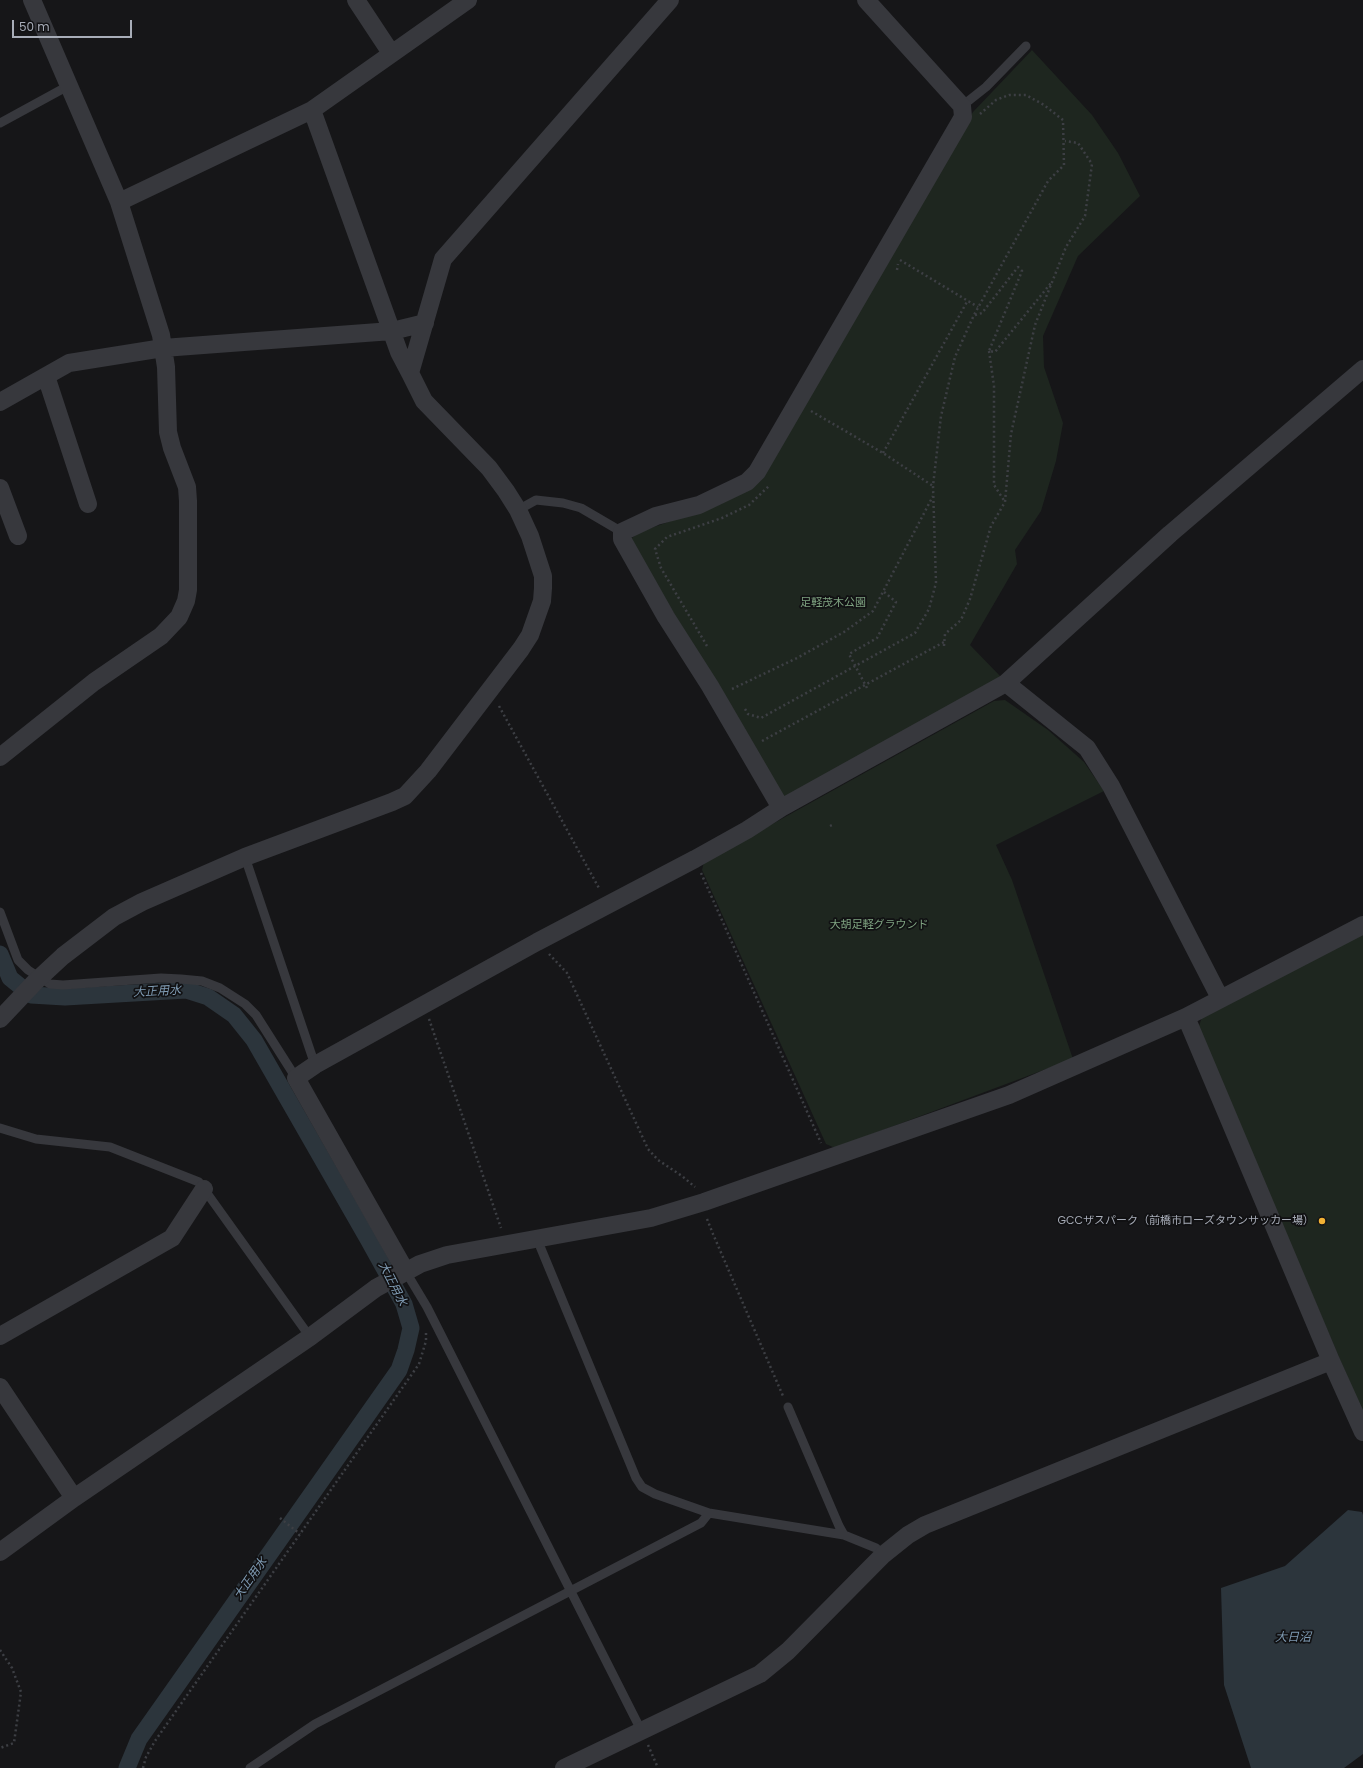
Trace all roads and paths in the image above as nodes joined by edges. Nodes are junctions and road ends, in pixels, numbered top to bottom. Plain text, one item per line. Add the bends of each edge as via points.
1 (32, 0) edge
2 (356, 0) edge
3 (468, 0) edge
4 (670, 0) edge
5 (866, 0) edge
6 (1026, 46) dead end
7 (391, 53) junction
8 (68, 86) junction
9 (962, 106) junction
10 (312, 110) junction
11 (978, 116) dead end
12 (0, 123) edge
13 (1064, 141) junction
14 (119, 202) junction
15 (904, 253) dead end
16 (900, 260) junction
17 (896, 270) dead end
18 (1053, 281) junction
19 (968, 300) junction
20 (979, 307) junction
21 (974, 315) junction
22 (425, 323) junction
23 (392, 332) junction
24 (163, 348) junction
25 (989, 351) junction
26 (1363, 369) edge
27 (410, 373) junction
28 (46, 376) junction
29 (0, 402) edge
30 (813, 408) dead end
31 (811, 411) junction
32 (807, 418) dead end
33 (883, 454) junction
34 (771, 482) dead end
35 (933, 486) junction
36 (0, 488) edge
37 (934, 494) junction
38 (1005, 502) junction
39 (88, 504) dead end
40 (518, 510) junction
41 (622, 532) junction
42 (18, 536) dead end
43 (883, 591) junction
44 (944, 642) junction
45 (944, 646) dead end
46 (709, 650) dead end
47 (854, 666) junction
48 (1006, 683) junction
49 (729, 684) dead end
50 (865, 684) junction
51 (867, 688) dead end
52 (732, 689) junction
53 (489, 691) junction
54 (736, 695) dead end
55 (744, 708) dead end
56 (764, 745) dead end
57 (0, 757) edge
58 (781, 808) junction
59 (834, 824) dead end
60 (830, 826) dead end
61 (245, 857) junction
62 (695, 859) junction
63 (609, 904) junction
64 (0, 912) edge
65 (1363, 925) edge
66 (537, 942) junction
67 (37, 980) junction
68 (1220, 998) junction
69 (425, 1005) junction
70 (1186, 1017) junction
71 (0, 1019) edge
72 (315, 1065) junction
73 (296, 1078) junction
74 (0, 1128) edge
75 (828, 1158) junction
76 (204, 1189) junction
77 (704, 1202) junction
78 (537, 1239) junction
79 (506, 1244) junction
80 (403, 1273) junction
81 (427, 1307) junction
82 (0, 1336) edge
83 (310, 1337) junction
84 (1331, 1361) junction
85 (0, 1387) edge
86 (788, 1407) joint
87 (1363, 1432) edge
88 (74, 1498) junction
89 (709, 1513) junction
90 (280, 1518) dead end
91 (300, 1533) junction
92 (844, 1535) junction
93 (0, 1552) edge
94 (882, 1555) junction
95 (571, 1590) junction
96 (0, 1650) edge
97 (642, 1732) junction
98 (0, 1748) edge
99 (143, 1768) edge
100 (250, 1768) edge
101 (564, 1768) edge
102 (658, 1768) edge

1 - 8 street
2 - 7 street
3 - 7 street
4 - 22 street via 443,259
5 - 9 street
6 - 9 lane via 986,87
7 - 10 street
8 - 12 lane
8 - 14 street
9 - 41 street via 963,117 757,472 747,482 699,505 656,516
10 - 14 street
10 - 23 street
11 - 13 path via 998,99 1009,95 1026,95 1063,120
13 - 18 path via 1078,143 1092,164 1085,216 1066,247
13 - 20 path via 1064,165 1048,181
14 - 24 street
15 - 16 path
16 - 17 path
16 - 19 path
18 - 25 path via 995,352
18 - 38 path via 1035,325 1010,434
19 - 20 path
19 - 33 path
20 - 21 path
21 - 25 path via 982,313 1018,267 1022,270
21 - 35 path via 955,357 948,386 941,416
22 - 23 street
22 - 27 street
23 - 24 street
23 - 27 street
24 - 28 street via 69,363
24 - 57 street via 168,432 187,487 188,590 183,610 161,636 88,687
25 - 38 path via 994,386 994,485
26 - 48 street via 1170,534
27 - 40 street via 424,401 488,468
28 - 29 street
28 - 39 street
30 - 31 path
31 - 32 path
31 - 33 path
33 - 35 path
34 - 46 path via 767,489 748,505 722,518 667,537 655,548 660,568
35 - 37 path
36 - 42 street
37 - 43 path
37 - 47 path via 936,583 929,609 915,633
38 - 44 path via 991,526 970,599 961,620 945,634
40 - 41 lane via 536,500 563,503 581,508
40 - 53 street via 543,576 542,601 530,634
41 - 58 street via 622,539 666,617 710,686
43 - 47 path via 896,602 877,638 849,654
43 - 52 path via 873,611 844,632
44 - 45 path
44 - 50 path
47 - 50 path
47 - 55 path via 761,718 748,714
48 - 58 street
48 - 68 street via 1087,748 1111,786
49 - 52 path
50 - 51 path
50 - 56 path via 762,740
52 - 54 path
53 - 61 street via 428,771 405,796
53 - 63 path
58 - 62 street via 749,835
59 - 60 path
61 - 67 street via 114,917 63,956
61 - 72 lane
62 - 63 street
62 - 75 path
63 - 66 street
64 - 67 lane via 18,960
65 - 68 street
66 - 69 street
66 - 77 path via 567,973 648,1149 658,1160 701,1192
67 - 71 street
67 - 73 lane via 63,985 161,978 202,981 235,996 256,1015
68 - 70 street
69 - 72 street
69 - 79 path
70 - 75 street via 1009,1095
70 - 84 street
72 - 73 street
73 - 80 street
74 - 76 lane via 36,1139 110,1147 199,1182
75 - 77 street
76 - 82 street via 172,1238
76 - 83 lane
77 - 78 street via 651,1218
77 - 86 path via 713,1234
78 - 79 street
78 - 89 lane via 636,1478 642,1487 655,1494
79 - 80 street via 433,1259
80 - 81 lane
80 - 83 street via 376,1288
81 - 91 path via 426,1342 419,1364
81 - 95 lane
83 - 88 street
84 - 87 street
84 - 94 street via 946,1515 908,1535
85 - 88 street
86 - 92 lane
88 - 93 street
89 - 92 lane
89 - 95 lane via 701,1523
90 - 91 path
91 - 99 path via 156,1741 146,1757
92 - 94 lane via 876,1548
94 - 97 street via 788,1651 760,1674
95 - 97 lane
95 - 100 lane via 315,1724
96 - 98 path via 12,1668 21,1692 14,1743
97 - 101 street
97 - 102 path

